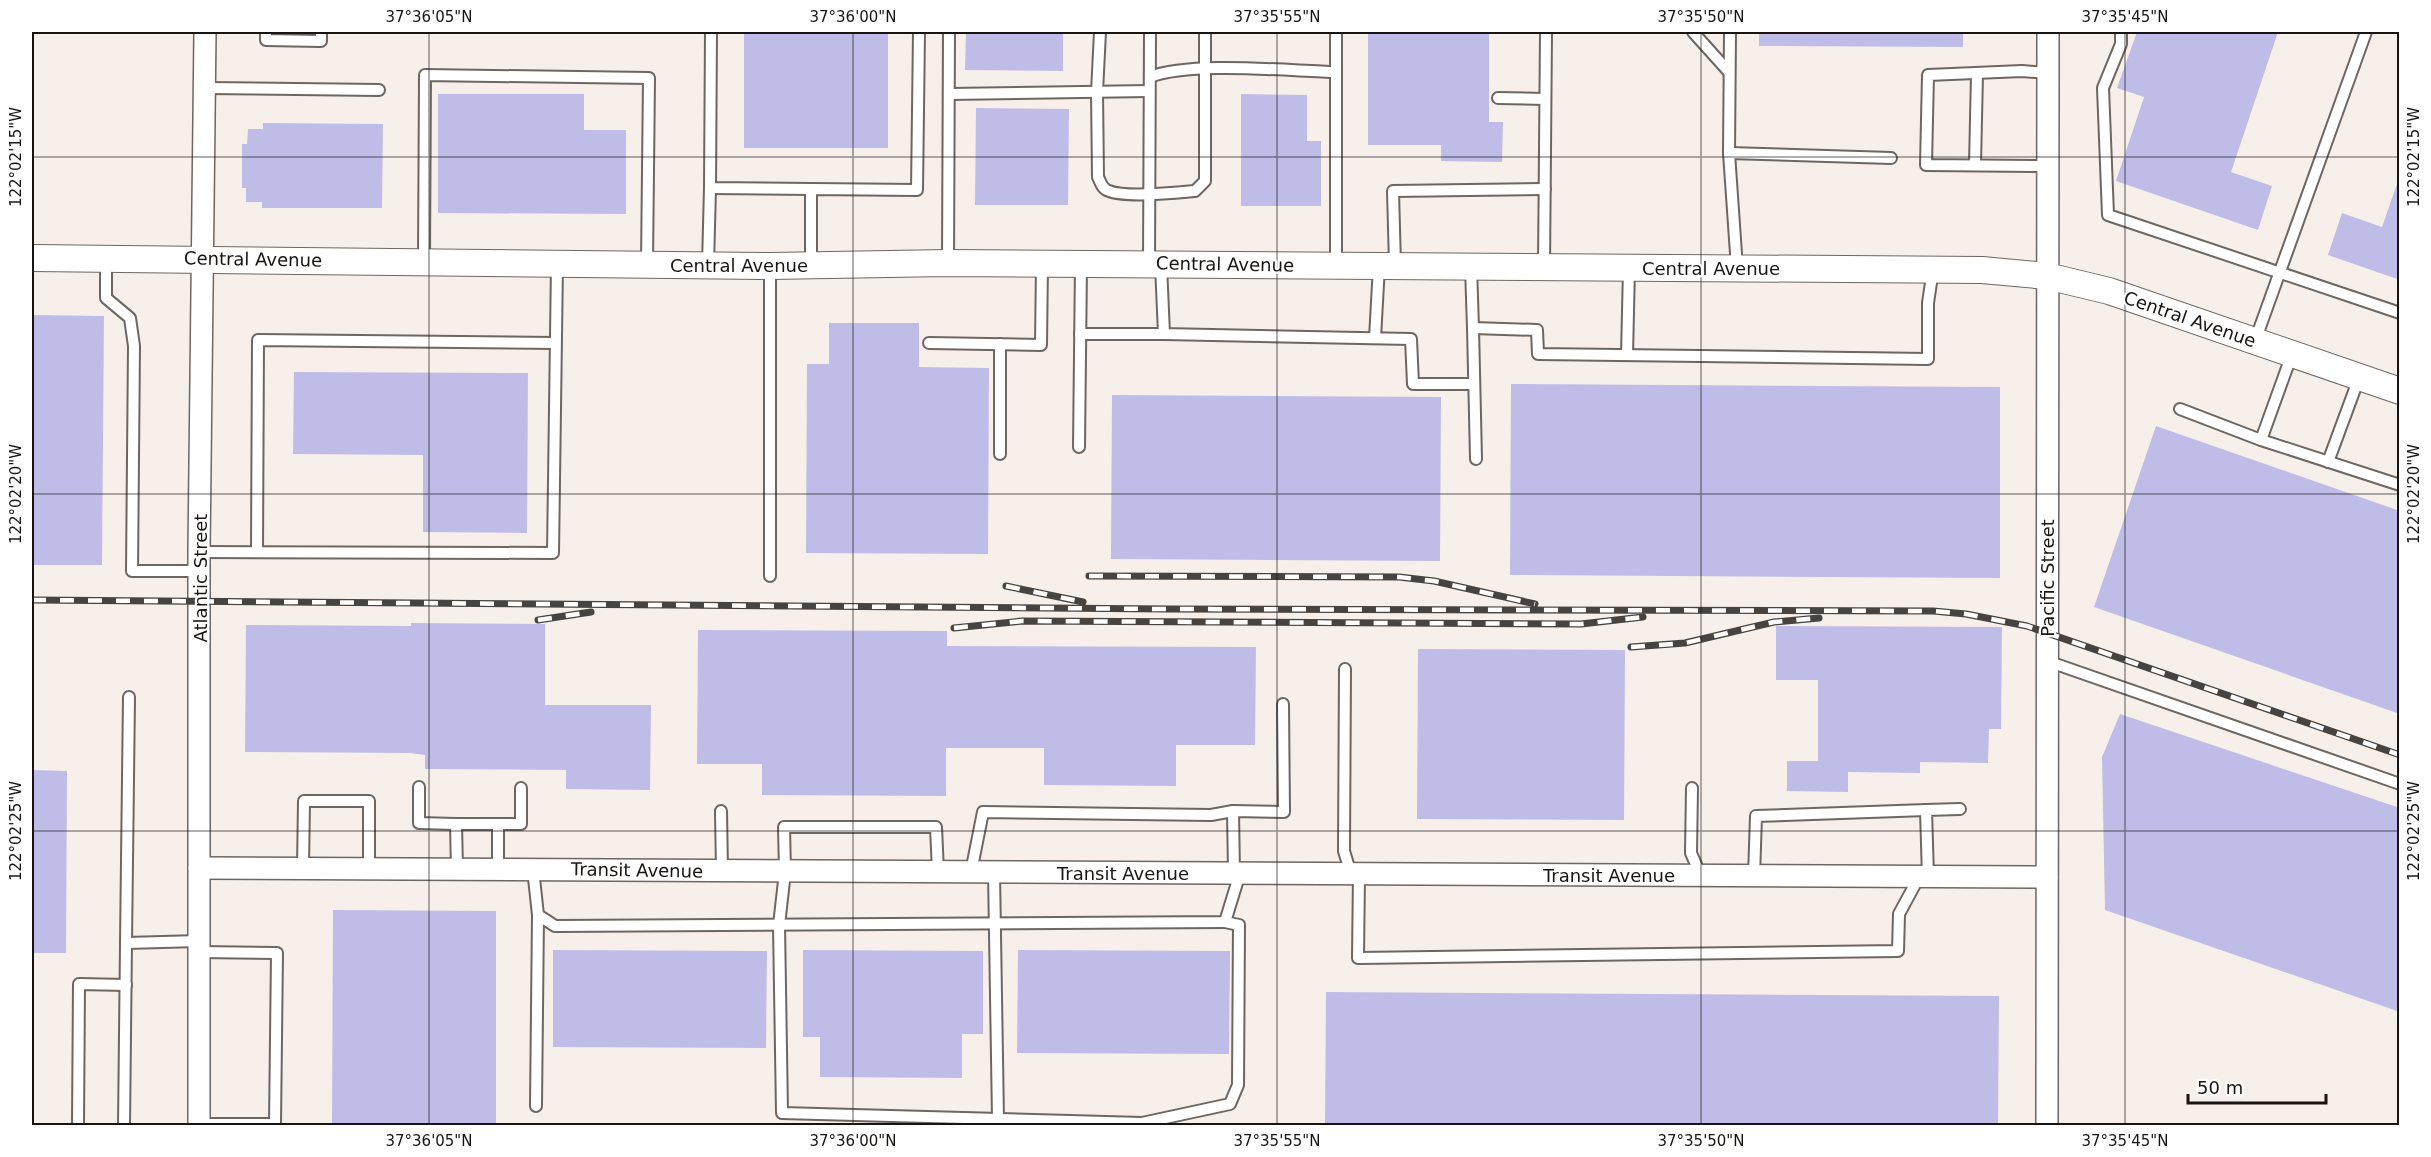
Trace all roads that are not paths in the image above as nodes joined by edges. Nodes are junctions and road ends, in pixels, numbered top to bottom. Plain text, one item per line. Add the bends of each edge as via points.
1 (204, 32) edge
2 (266, 32) edge
3 (321, 32) edge
4 (711, 32) edge
5 (919, 32) edge
6 (949, 32) edge
7 (1100, 32) edge
8 (1150, 32) edge
9 (1205, 32) edge
10 (1336, 32) edge
11 (1546, 32) edge
12 (1693, 32) edge
13 (1730, 32) edge
14 (2048, 32) edge
15 (2121, 32) edge
16 (2366, 32) edge
17 (1205, 69) junction
18 (1336, 72) junction
19 (1730, 72) junction
20 (1977, 74) junction
21 (2048, 74) junction
22 (1150, 77) junction
23 (204, 88) junction
24 (379, 90) dead end
25 (1149, 91) junction
26 (1097, 92) junction
27 (949, 94) junction
28 (1498, 98) dead end
29 (1545, 99) junction
30 (1729, 153) junction
31 (1891, 158) dead end
32 (1976, 164) junction
33 (2048, 166) junction
34 (710, 188) junction
35 (811, 189) junction
36 (1545, 189) junction
37 (1149, 194) junction
38 (32, 258) edge
39 (106, 258) junction
40 (202, 259) junction
41 (424, 261) junction
42 (556, 263) junction
43 (948, 263) junction
44 (647, 264) junction
45 (1042, 264) junction
46 (1081, 264) junction
47 (1155, 264) junction
48 (708, 265) junction
49 (811, 265) junction
50 (770, 266) junction
51 (1336, 266) junction
52 (1387, 266) junction
53 (1471, 266) junction
54 (1545, 267) junction
55 (1629, 267) junction
56 (1737, 268) junction
57 (1933, 269) junction
58 (2281, 273) junction
59 (2047, 276) junction
60 (2400, 313) edge
61 (1473, 328) junction
62 (1080, 334) junction
63 (1164, 334) junction
64 (1375, 338) junction
65 (2255, 341) junction
66 (555, 343) junction
67 (929, 344) dead end
68 (1000, 344) junction
69 (2292, 354) junction
70 (1627, 355) junction
71 (2359, 377) junction
72 (1474, 384) junction
73 (2400, 391) edge
74 (2180, 409) dead end
75 (2261, 440) junction
76 (1079, 447) dead end
77 (1000, 454) dead end
78 (1476, 459) dead end
79 (2328, 462) junction
80 (2400, 485) edge
81 (256, 552) junction
82 (200, 561) junction
83 (770, 576) dead end
84 (2047, 661) junction
85 (1345, 669) dead end
86 (129, 697) dead end
87 (1283, 704) dead end
88 (2400, 784) edge
89 (419, 787) dead end
90 (521, 788) dead end
91 (1692, 788) dead end
92 (1960, 809) dead end
93 (1926, 810) junction
94 (721, 811) dead end
95 (1233, 811) junction
96 (456, 824) junction
97 (498, 824) junction
98 (200, 868) junction
99 (303, 868) junction
100 (369, 868) junction
101 (457, 869) junction
102 (498, 869) junction
103 (533, 869) junction
104 (722, 871) junction
105 (785, 872) junction
106 (938, 872) junction
107 (971, 872) junction
108 (994, 872) junction
109 (1237, 873) junction
110 (1355, 874) junction
111 (1701, 876) junction
112 (1754, 876) junction
113 (1924, 877) junction
114 (2047, 878) junction
115 (538, 915) junction
116 (1225, 922) junction
117 (997, 924) junction
118 (779, 925) junction
119 (126, 943) junction
120 (199, 947) junction
121 (126, 985) junction
122 (536, 1106) dead end
123 (998, 1119) junction
124 (78, 1125) edge
125 (124, 1125) edge
126 (199, 1125) edge
127 (2047, 1125) edge

1 - 23 street, Atlantic Street
2 - 3 lane via 266,40 321,41
4 - 34 lane
5 - 35 lane via 917,189
6 - 27 lane
7 - 26 lane
8 - 22 lane
9 - 17 lane
10 - 18 lane
11 - 29 lane
12 - 19 lane
13 - 19 lane
14 - 21 street, Pacific Street
15 - 58 lane via 2121,44 2103,88 2108,215
16 - 58 lane
17 - 18 lane
17 - 22 lane via 1164,71
17 - 37 lane via 1205,181 1195,191
18 - 51 lane
19 - 30 lane
20 - 21 lane
20 - 32 lane
20 - 32 lane via 1928,75 1926,153 1926,165
21 - 33 street, Pacific Street
22 - 25 lane
23 - 24 lane
23 - 40 street, Atlantic Street
25 - 26 lane
25 - 37 lane
26 - 27 lane
26 - 37 lane via 1098,177 1102,187 1110,192
27 - 43 lane
28 - 29 lane
29 - 36 lane
30 - 31 lane
30 - 56 lane
32 - 33 lane
33 - 59 street, Pacific Street
34 - 35 lane
34 - 48 lane
35 - 49 lane
36 - 52 lane via 1393,191
36 - 54 lane
37 - 47 lane
38 - 39 street, Central Avenue
39 - 40 street, Central Avenue
39 - 82 lane via 106,298 130,318 134,346 132,571
40 - 41 street, Central Avenue
40 - 82 street, Atlantic Street
41 - 42 street, Central Avenue
41 - 44 lane via 425,75 649,78
42 - 44 street, Central Avenue
42 - 66 lane
43 - 45 street, Central Avenue
43 - 49 street, Central Avenue
44 - 48 street, Central Avenue
45 - 46 street, Central Avenue
45 - 68 lane via 1041,345
46 - 47 street, Central Avenue
46 - 62 lane
47 - 51 street, Central Avenue
47 - 63 lane
48 - 50 street, Central Avenue
49 - 50 street, Central Avenue
50 - 83 lane
51 - 52 street, Central Avenue
52 - 53 street, Central Avenue
52 - 64 lane
53 - 54 street, Central Avenue
53 - 61 lane
54 - 55 street, Central Avenue
55 - 56 street, Central Avenue
55 - 70 lane
56 - 57 street, Central Avenue
57 - 59 street, Central Avenue
57 - 70 lane via 1928,303 1928,358
58 - 60 lane
58 - 65 lane
59 - 65 street, Central Avenue via 2109,291
59 - 84 street, Pacific Street
61 - 70 lane via 1537,330 1538,354
61 - 72 lane
62 - 63 lane
62 - 76 lane
63 - 64 lane
64 - 72 lane via 1410,339 1413,384
65 - 69 street, Central Avenue
66 - 81 lane via 553,553
66 - 81 lane via 258,340
67 - 68 lane
68 - 77 lane
69 - 71 street, Central Avenue
69 - 75 lane
71 - 73 street, Central Avenue
71 - 79 lane
72 - 78 lane
74 - 75 lane
75 - 79 lane
79 - 80 lane
81 - 82 lane
82 - 98 street, Atlantic Street
84 - 88 lane
84 - 114 street, Pacific Street
85 - 110 lane via 1344,851
86 - 119 lane
87 - 95 lane via 1284,812
89 - 96 lane via 419,823
90 - 97 lane via 521,824
91 - 111 lane via 1691,853
92 - 93 lane
93 - 112 lane via 1756,816
93 - 113 lane
94 - 104 lane
95 - 107 lane via 1211,815 983,812
95 - 109 lane
96 - 97 lane
96 - 101 lane
97 - 102 lane
98 - 99 street, Transit Avenue
98 - 120 street, Atlantic Street
99 - 100 street, Transit Avenue
99 - 100 lane via 304,801 369,801
100 - 101 street, Transit Avenue
101 - 102 street, Transit Avenue
102 - 103 street, Transit Avenue
103 - 104 street, Transit Avenue
103 - 115 lane
104 - 105 street, Transit Avenue
105 - 106 street, Transit Avenue
105 - 106 lane via 784,827 936,827
105 - 118 lane
106 - 107 street, Transit Avenue
107 - 108 street, Transit Avenue
108 - 109 street, Transit Avenue
108 - 117 lane
109 - 110 street, Transit Avenue
109 - 116 lane
110 - 111 street, Transit Avenue
110 - 113 lane via 1358,958 1898,951 1899,914
111 - 112 street, Transit Avenue
112 - 113 street, Transit Avenue
113 - 114 street, Transit Avenue
114 - 127 street, Pacific Street
115 - 118 lane via 555,926
115 - 122 lane
116 - 117 lane
116 - 123 lane via 1239,925 1238,1085 1230,1104 1142,1124
117 - 118 lane
117 - 123 lane
118 - 123 lane via 782,1113
119 - 120 lane
119 - 121 lane
120 - 126 street, Atlantic Street
120 - 126 lane via 277,952 274,1124
121 - 124 lane via 79,984
121 - 125 lane

